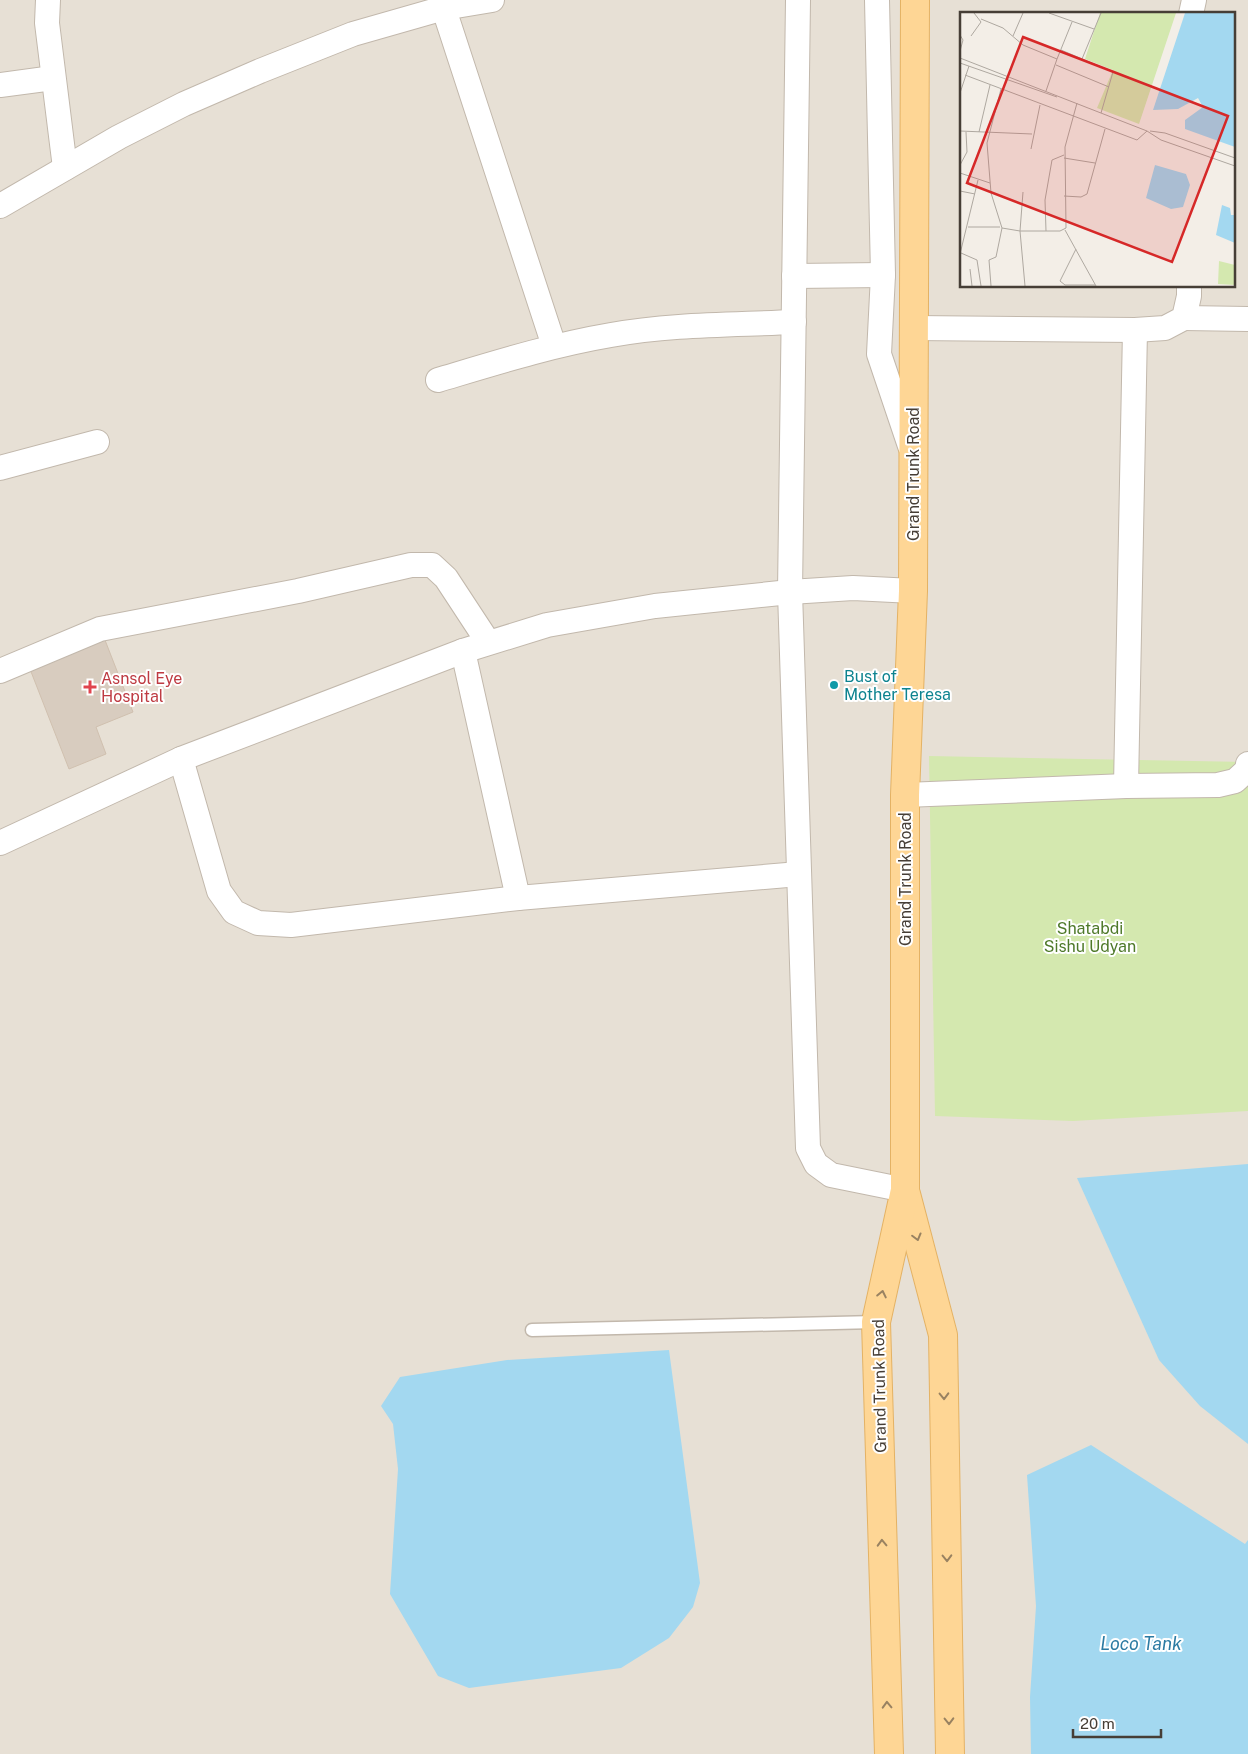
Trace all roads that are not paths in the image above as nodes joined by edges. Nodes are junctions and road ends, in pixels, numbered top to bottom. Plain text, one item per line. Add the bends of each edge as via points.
1 (48, 0) edge
2 (492, 0) edge
3 (798, 0) edge
4 (877, 0) edge
5 (915, 0) edge
6 (443, 4) edge
7 (53, 78) junction
8 (0, 85) edge
9 (66, 168) junction
10 (0, 206) edge
11 (794, 276) junction
12 (883, 276) junction
13 (1189, 288) edge
14 (1184, 318) junction
15 (1248, 319) edge
16 (794, 322) junction
17 (914, 328) junction
18 (1135, 330) junction
19 (554, 346) junction
20 (438, 380) dead end
21 (97, 442) dead end
22 (913, 457) junction
23 (0, 468) edge
24 (912, 591) junction
25 (790, 592) junction
26 (488, 642) junction
27 (463, 651) junction
28 (0, 671) edge
29 (182, 759) junction
30 (1248, 764) edge
31 (1126, 786) junction
32 (906, 795) junction
33 (0, 843) edge
34 (800, 874) junction
35 (518, 898) junction
36 (905, 1190) junction
37 (876, 1322) junction
38 (532, 1330) dead end
39 (889, 1754) edge
40 (950, 1754) edge

1 - 7 street via 47,24
2 - 6 street
3 - 11 street
4 - 12 street
5 - 17 main road, Grand Trunk Road
6 - 9 street via 353,34 184,104
6 - 19 street
7 - 8 street
7 - 9 street
9 - 10 street
11 - 12 street
11 - 16 street
12 - 22 street via 879,354
13 - 14 street
14 - 15 street
14 - 18 street via 1165,328
16 - 19 street via 647,329
16 - 25 street
17 - 18 street
17 - 22 main road, Grand Trunk Road
18 - 31 street
19 - 20 street
21 - 23 street
22 - 24 main road, Grand Trunk Road
24 - 25 street via 853,588
24 - 32 main road, Grand Trunk Road
25 - 26 street via 655,606 547,625
25 - 34 street
26 - 27 street
26 - 28 street via 446,578 432,565 411,565 298,591 100,629
27 - 29 street
27 - 35 street
29 - 33 street
29 - 35 street via 219,890 234,912 258,924 290,925
30 - 31 street via 1247,770 1235,781 1218,785
31 - 32 street
32 - 36 main road, Grand Trunk Road
34 - 35 street
34 - 36 street via 808,1148 816,1164 831,1176
37 -> 36 main road, Grand Trunk Road
36 -> 40 main road via 943,1335
37 - 38 lane
39 -> 37 main road, Grand Trunk Road

